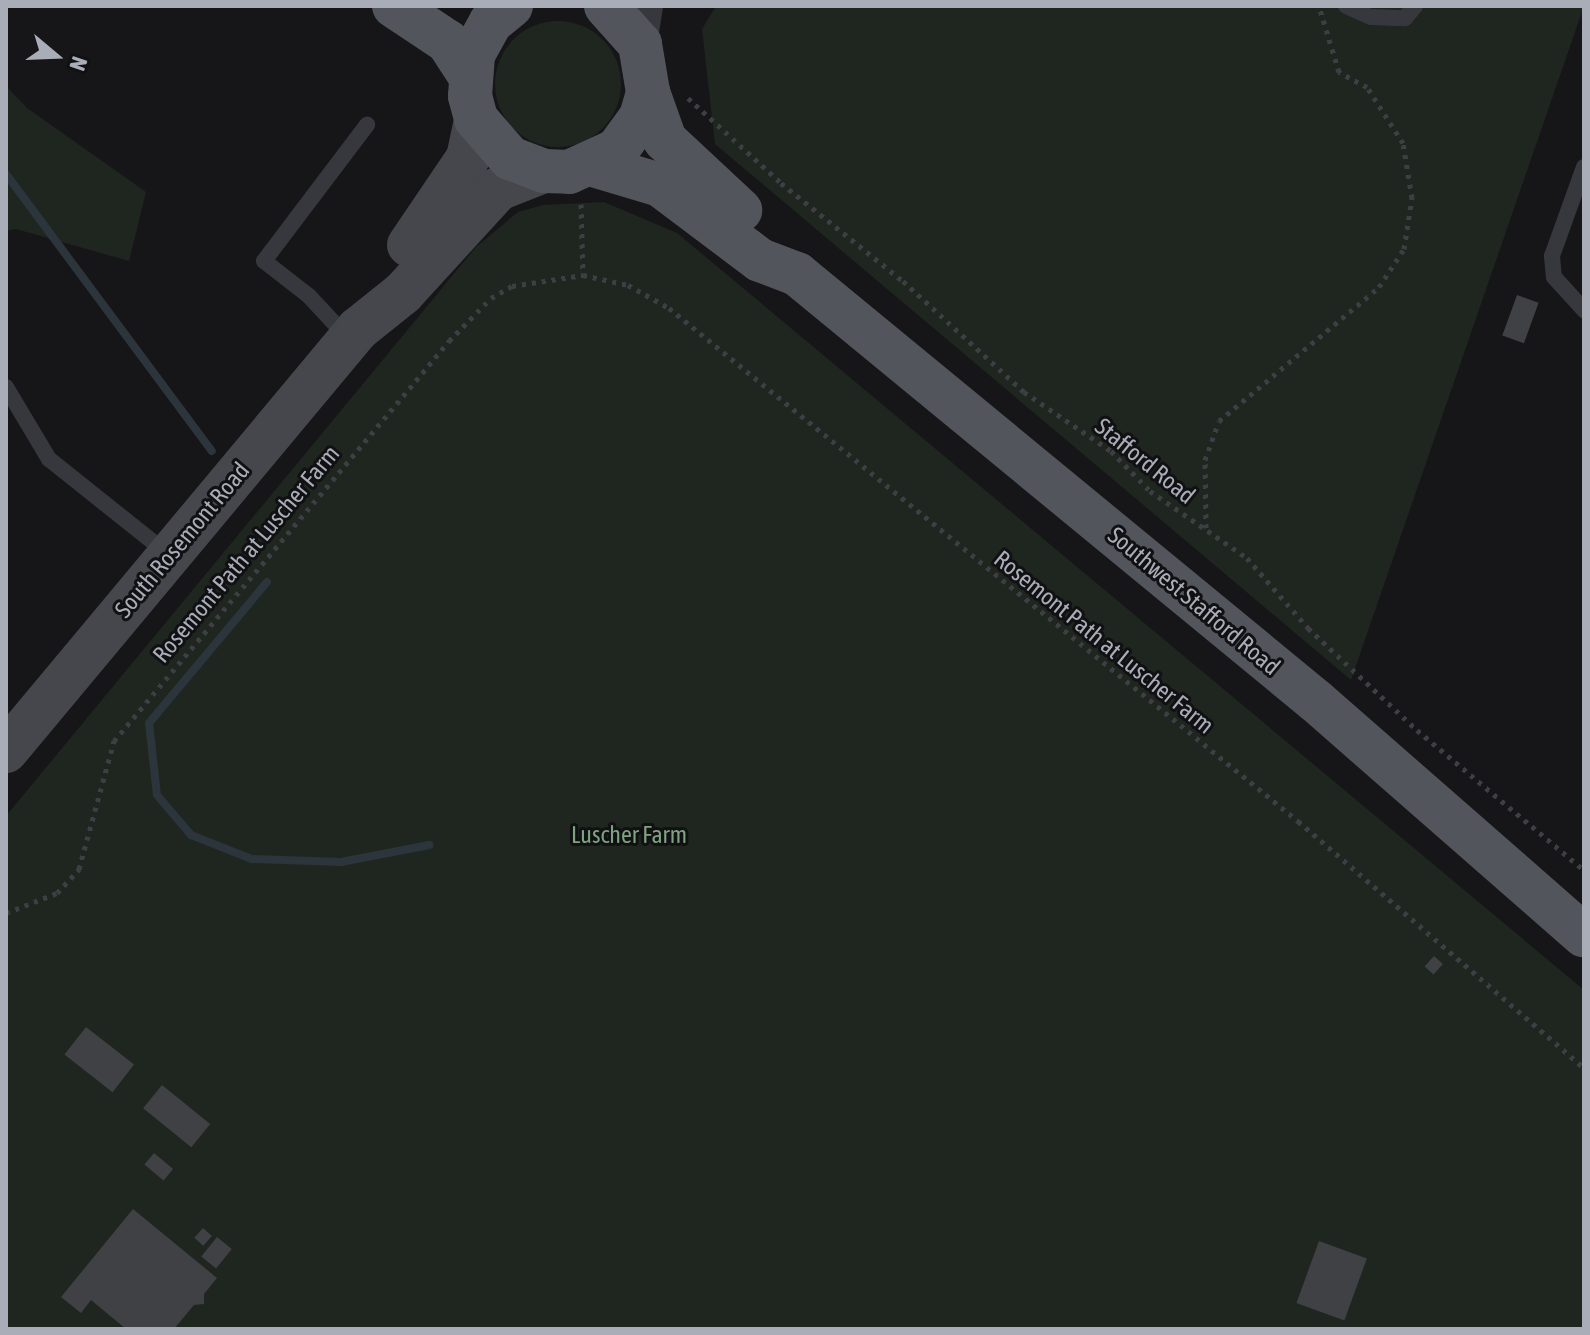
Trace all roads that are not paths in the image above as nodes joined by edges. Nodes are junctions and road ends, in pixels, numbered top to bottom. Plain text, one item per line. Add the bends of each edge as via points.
1 (394, 6) edge
2 (482, 6) edge
3 (491, 6) edge
4 (511, 6) edge
5 (606, 6) edge
6 (1346, 6) edge
7 (1415, 6) edge
8 (643, 25) edge
9 (469, 74) junction
10 (664, 93) junction
11 (476, 119) junction
12 (367, 125) dead end
13 (1584, 167) edge
14 (544, 171) junction
15 (587, 180) junction
16 (797, 274) junction
17 (1584, 310) edge
18 (354, 334) junction
19 (6, 387) edge
20 (170, 555) junction
21 (6, 751) edge
22 (1584, 936) edge

1 - 9 main road via 448,42
2 - 3 main road
4 - 9 main road via 480,39
5 - 8 main road
6 - 7 lane via 1371,17 1405,18
8 - 10 main road, Southwest Stafford Road
9 - 11 main road
10 - 15 main road
10 - 16 main road, Southwest Stafford Road via 665,140 776,239
11 - 14 main road via 510,158
11 - 18 main road, South Rosemont Road via 468,158 383,280
12 - 18 lane via 264,261
13 - 17 lane via 1552,256 1554,277
14 - 15 main road
14 - 18 main road, South Rosemont Road via 498,189 403,293
15 - 16 main road, Southwest Stafford Road via 660,185 760,260
16 - 22 main road, Southwest Stafford Road via 1316,701
18 - 20 main road, South Rosemont Road
19 - 20 lane via 49,459
20 - 21 main road, South Rosemont Road

